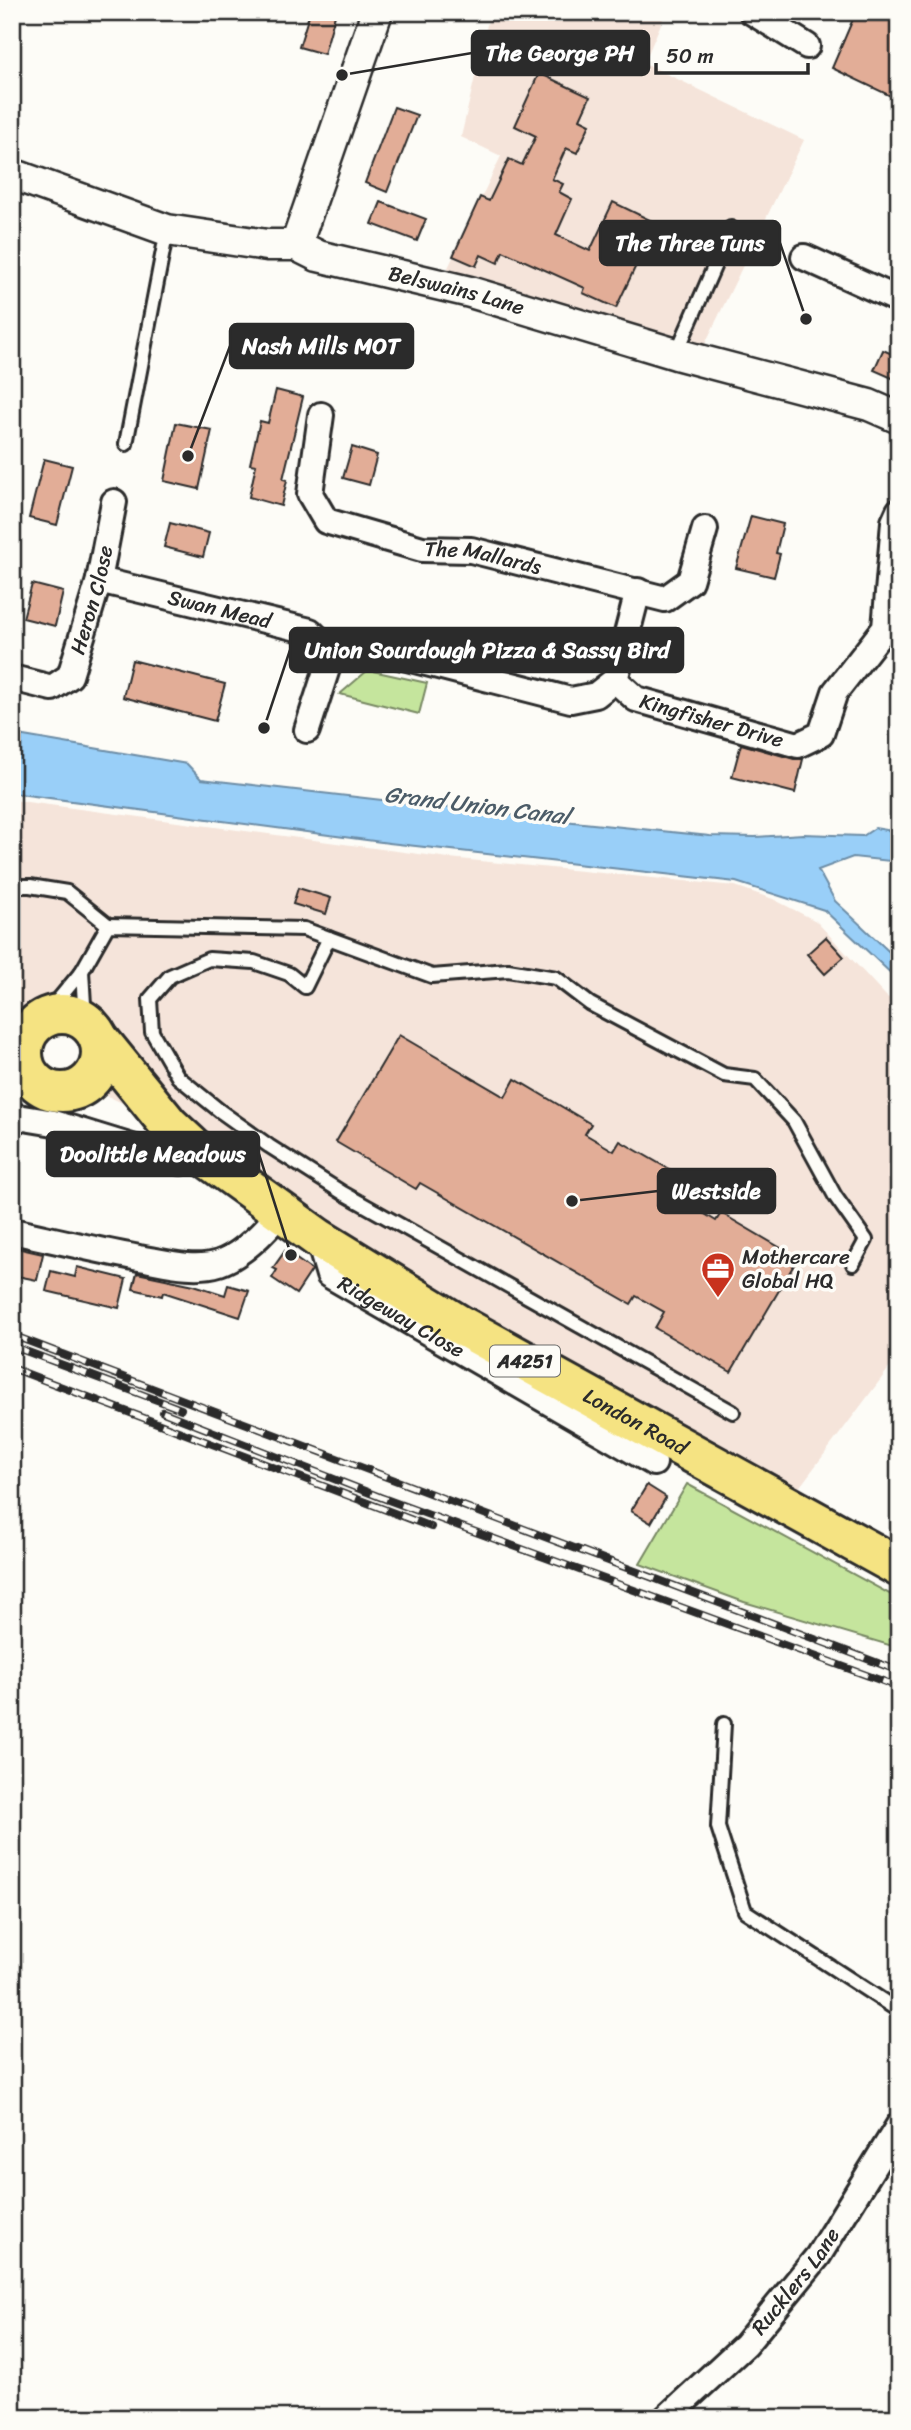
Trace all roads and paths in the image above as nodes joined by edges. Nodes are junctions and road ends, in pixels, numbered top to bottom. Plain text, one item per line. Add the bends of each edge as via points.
1 (377, 12) edge
2 (752, 12) edge
3 (807, 46) dead end
4 (12, 174) edge
5 (731, 228) dead end
6 (167, 230) junction
7 (296, 245) junction
8 (804, 257) dead end
9 (899, 300) edge
10 (676, 354) junction
11 (321, 415) dead end
12 (899, 418) edge
13 (126, 444) dead end
14 (114, 502) dead end
15 (899, 511) edge
16 (705, 529) dead end
17 (99, 580) junction
18 (638, 591) junction
19 (332, 653) junction
20 (12, 678) edge
21 (606, 687) junction
22 (307, 730) dead end
23 (12, 886) edge
24 (108, 925) junction
25 (329, 938) junction
26 (82, 971) junction
27 (29, 1029) edge
28 (92, 1030) junction
29 (44, 1088) edge
30 (12, 1116) edge
31 (183, 1137) junction
32 (281, 1212) junction
33 (12, 1231) edge
34 (318, 1238) junction
35 (853, 1264) dead end
36 (733, 1412) dead end
37 (654, 1463) dead end
38 (899, 1567) edge
39 (724, 1724) dead end
40 (899, 2011) edge
41 (899, 2125) edge
42 (667, 2418) edge

1 - 7 street
2 - 3 street
4 - 6 street, Belswains Lane
5 - 10 lane
6 - 7 street, Belswains Lane
6 - 13 lane
7 - 10 street, Belswains Lane via 318,256 470,292
8 - 9 street
10 - 12 street, Belswains Lane via 869,405
11 - 18 street, The Mallards via 310,494 326,522 422,548 471,550
14 - 17 street, Heron Close
15 - 21 street, Kingfisher Drive via 894,522 885,628 835,692 821,734 798,745
16 - 18 street, The Mallards via 690,581 665,599
17 - 19 street, Swan Mead via 310,631
17 - 20 street, Heron Close via 69,676 52,688
18 - 21 street, Kingfisher Drive
19 - 21 street via 364,647 571,700
19 - 22 street
23 - 24 lane via 67,892
24 - 25 lane via 304,929
24 - 26 lane
25 - 35 lane via 432,976 508,970 556,978 590,1004 724,1075 754,1079 794,1121 835,1196 866,1240
25 - 36 lane via 305,987 289,974 254,962 209,959 170,976 150,999 152,1032 178,1077 269,1146 344,1193
26 - 27 lane
26 - 28 lane
27 - 28 main road via 57,1014 71,1014
27 - 29 main road via 23,1059 31,1077
28 - 29 main road via 101,1052 95,1073 84,1085
28 - 31 main road, London Road / A4251
29 - 31 main road, London Road / A4251 via 105,1094
30 - 31 street via 54,1123 181,1162
31 - 32 main road, London Road / A4251
32 - 33 street via 243,1249 219,1263 184,1266
32 - 34 main road, London Road / A4251
34 - 37 street, Ridgeway Close via 329,1275
34 - 38 main road, London Road / A4251 via 458,1324
39 - 40 lane via 718,1827 745,1911
41 - 42 street, Rucklers Lane via 818,2256 745,2344

